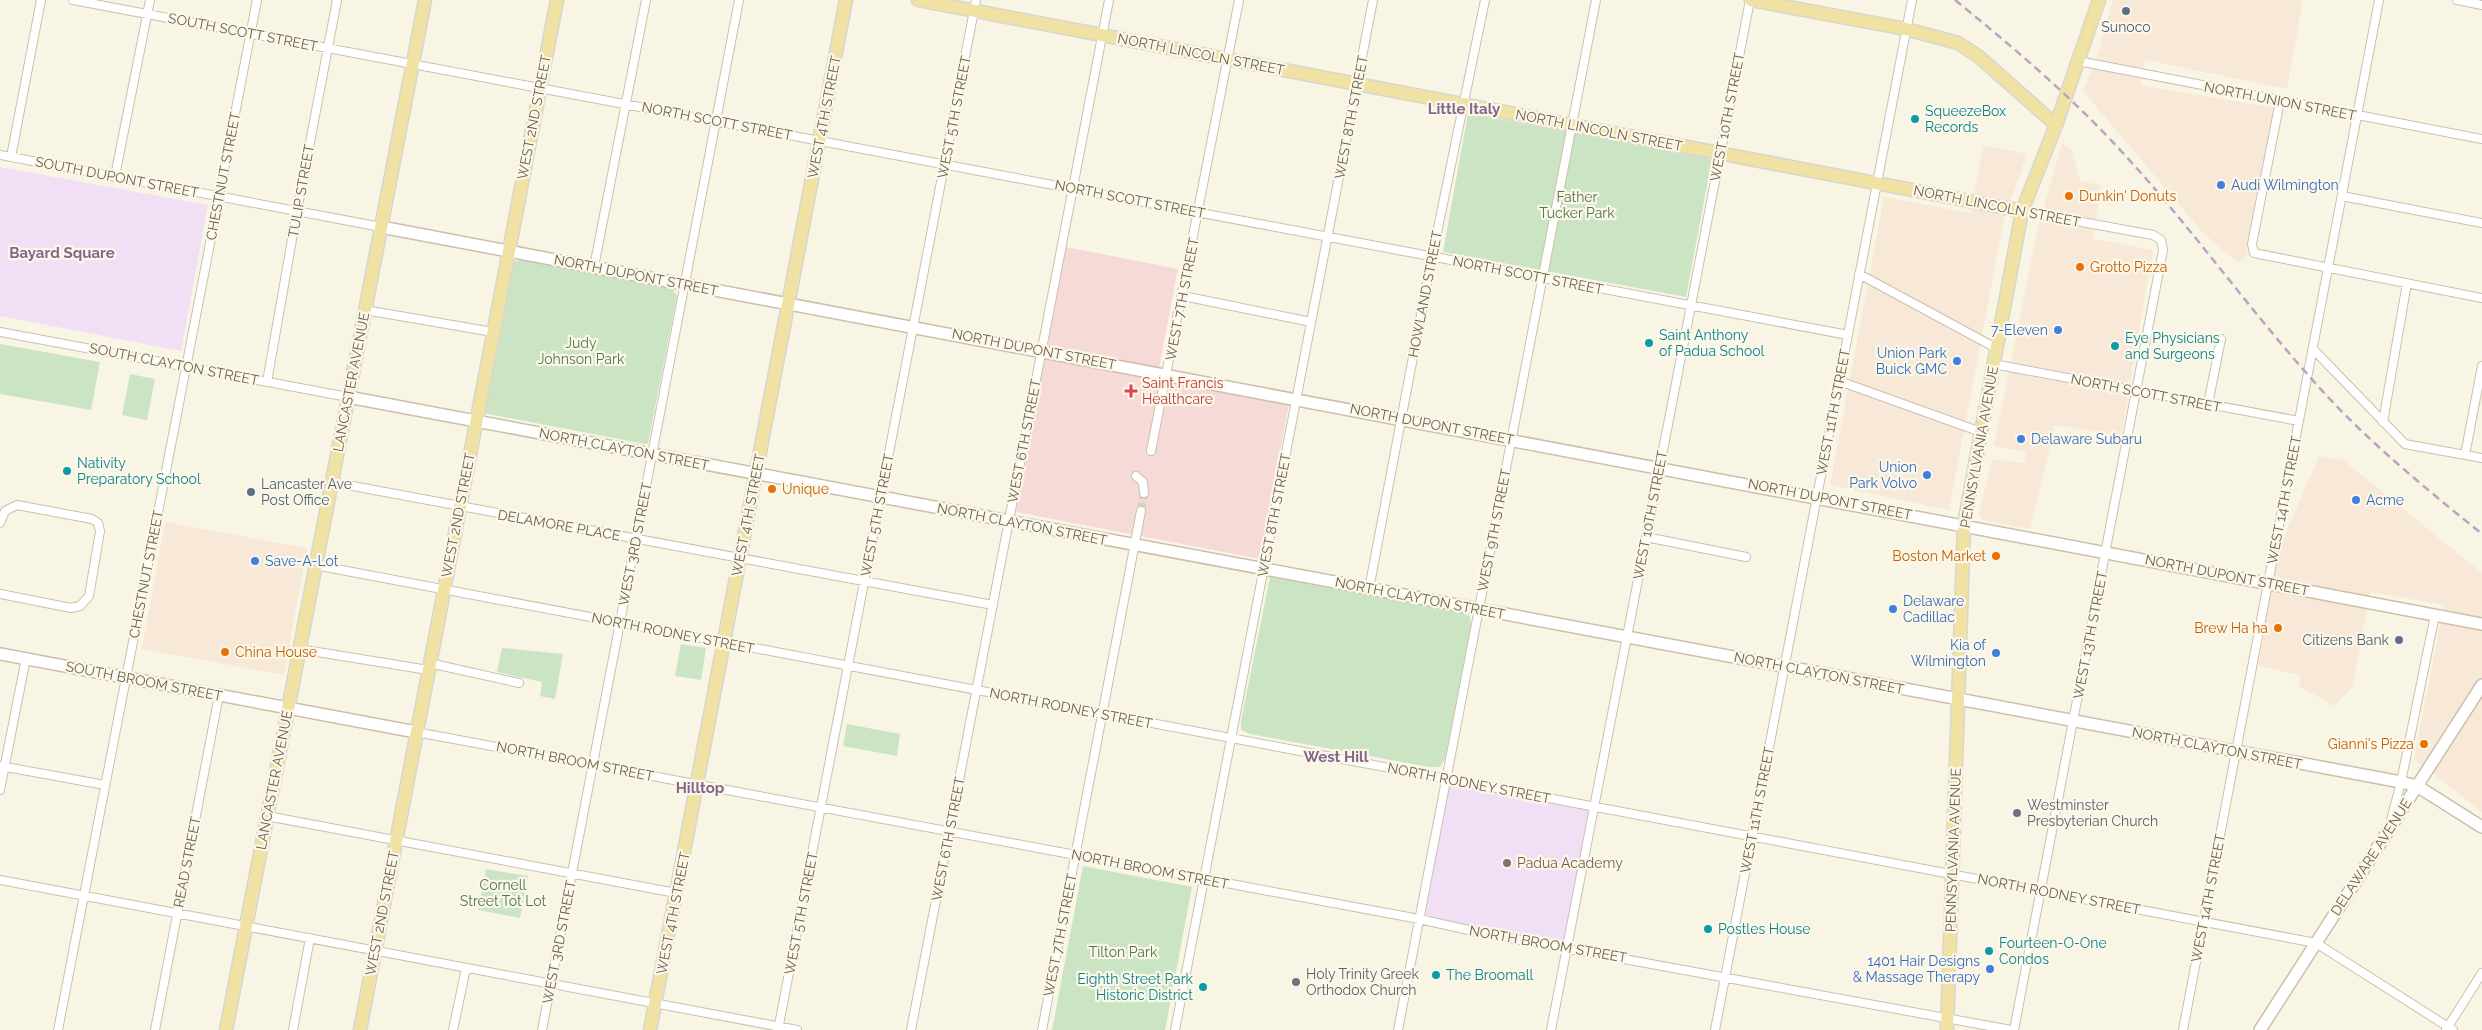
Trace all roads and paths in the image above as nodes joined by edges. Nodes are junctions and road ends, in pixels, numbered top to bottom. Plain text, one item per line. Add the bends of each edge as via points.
1 (42, 0) edge
2 (73, 0) edge
3 (150, 0) edge
4 (257, 0) edge
5 (337, 0) edge
6 (425, 0) edge
7 (556, 0) edge
8 (646, 0) edge
9 (739, 0) edge
10 (846, 0) edge
11 (918, 0) edge
12 (1109, 0) edge
13 (1239, 0) edge
14 (1373, 0) edge
15 (1485, 0) edge
16 (1596, 0) edge
17 (1750, 0) edge
18 (1912, 0) edge
19 (2099, 0) edge
20 (2379, 0) edge
21 (2457, 0) edge
22 (975, 5) edge
23 (2482, 5) edge
24 (147, 14) junction
25 (1906, 29) junction
26 (251, 33) junction
27 (1102, 35) junction
28 (328, 48) junction
29 (1228, 59) junction
30 (2078, 62) junction
31 (412, 64) junction
32 (1357, 84) junction
33 (540, 88) junction
34 (2280, 101) junction
35 (626, 104) junction
36 (1463, 104) junction
37 (2357, 116) junction
38 (716, 121) junction
39 (1572, 125) junction
40 (2056, 125) junction
41 (2482, 139) edge
42 (820, 141) junction
43 (0, 154) edge
44 (1720, 154) junction
45 (11, 157) junction
46 (945, 164) junction
47 (115, 176) junction
48 (1877, 183) junction
49 (1073, 188) junction
50 (219, 196) junction
51 (2342, 196) junction
52 (297, 211) junction
53 (2022, 211) junction
54 (1199, 212) junction
55 (2482, 223) edge
56 (381, 227) junction
57 (1328, 237) junction
58 (2161, 240) joint
59 (508, 251) junction
60 (1432, 256) junction
61 (594, 267) junction
62 (2328, 268) junction
63 (1859, 274) junction
64 (1543, 277) junction
65 (2407, 283) junction
66 (685, 284) junction
67 (1183, 296) junction
68 (2482, 298) edge
69 (789, 303) junction
70 (1691, 305) junction
71 (365, 310) junction
72 (1312, 322) junction
73 (913, 327) junction
74 (0, 332) edge
75 (493, 332) junction
76 (1848, 335) junction
77 (2221, 339) dead end
78 (1996, 348) junction
79 (2312, 349) junction
80 (1042, 351) junction
81 (1994, 364) junction
82 (2482, 366) edge
83 (186, 367) junction
84 (1168, 375) junction
85 (1839, 381) junction
86 (267, 382) junction
87 (2480, 384) edge
88 (2136, 391) junction
89 (348, 397) junction
90 (1297, 399) junction
91 (2208, 404) junction
92 (1402, 418) junction
93 (476, 421) junction
94 (2299, 422) junction
95 (2383, 422) junction
96 (1981, 432) junction
97 (1512, 439) junction
98 (1151, 451) dead end
99 (652, 454) junction
100 (2465, 455) junction
101 (2482, 458) edge
102 (1660, 467) junction
103 (756, 474) junction
104 (1136, 476) dead end
105 (332, 482) junction
106 (1144, 493) tunnel mouth
107 (881, 497) junction
108 (1817, 497) junction
109 (459, 506) junction
110 (1141, 511) tunnel mouth
111 (0, 519) edge
112 (1009, 521) junction
113 (1964, 524) junction
114 (1646, 537) junction
115 (636, 539) junction
116 (1135, 545) junction
117 (2106, 552) junction
118 (740, 558) junction
119 (1746, 558) dead end
120 (316, 565) junction
121 (1264, 569) junction
122 (864, 581) junction
123 (2268, 583) junction
124 (1369, 589) junction
125 (443, 590) junction
126 (0, 594) edge
127 (993, 605) junction
128 (1479, 609) junction
129 (2435, 615) junction
130 (620, 623) junction
131 (2482, 624) edge
132 (1627, 637) junction
133 (724, 642) junction
134 (299, 649) junction
135 (0, 654) edge
136 (26, 658) junction
137 (429, 666) junction
138 (848, 666) junction
139 (1784, 667) junction
140 (126, 677) junction
141 (519, 683) dead end
142 (2482, 685) edge
143 (977, 690) junction
144 (219, 695) junction
145 (1958, 699) junction
146 (288, 708) junction
147 (1102, 714) junction
148 (2073, 721) junction
149 (416, 732) junction
150 (1231, 738) junction
151 (2236, 751) junction
152 (593, 765) junction
153 (2, 766) edge
154 (1446, 778) junction
155 (2401, 782) junction
156 (697, 784) junction
157 (105, 785) junction
158 (2417, 786) junction
159 (0, 790) edge
160 (1594, 806) junction
161 (821, 807) junction
162 (267, 816) junction
163 (2482, 827) edge
164 (2389, 830) junction
165 (949, 831) junction
166 (1752, 836) junction
167 (395, 840) junction
168 (1075, 855) junction
169 (572, 874) junction
170 (1952, 874) junction
171 (1204, 879) junction
172 (0, 880) edge
173 (2041, 890) junction
174 (676, 893) junction
175 (84, 896) junction
176 (177, 913) junction
177 (1419, 919) junction
178 (2204, 921) junction
179 (246, 926) junction
180 (310, 938) junction
181 (2316, 943) junction
182 (1567, 947) junction
183 (374, 950) junction
184 (466, 968) junction
185 (2482, 973) edge
186 (1725, 976) junction
187 (551, 984) junction
188 (656, 1003) junction
189 (1947, 1024) edge
190 (779, 1028) edge
191 (2449, 1029) edge
192 (58, 1030) edge
193 (155, 1030) edge
194 (226, 1030) edge
195 (293, 1030) edge
196 (360, 1030) edge
197 (453, 1030) edge
198 (542, 1030) edge
199 (650, 1030) edge
200 (797, 1030) edge
201 (911, 1030) edge
202 (1042, 1030) edge
203 (1175, 1030) edge
204 (1398, 1030) edge
205 (1551, 1030) edge
206 (1715, 1030) edge
207 (2013, 1030) edge
208 (2183, 1030) edge
209 (2260, 1030) edge

1 - 45 street
2 - 24 street, SOUTH SCOTT STREET
3 - 24 street
4 - 26 street, CHESTNUT STREET
5 - 28 street, TULIP STREET
6 - 31 main road, LANCASTER AVENUE
7 - 33 main road, WEST 2ND STREET
8 - 35 street
9 - 38 street, WEST 3RD STREET
10 - 42 main road, WEST 4TH STREET
11 - 22 main road, NORTH LINCOLN STREET
12 - 27 street, WEST 6TH STREET
13 - 29 street, WEST 7TH STREET
14 - 32 street, WEST 8TH STREET
15 - 36 street, HOWLAND STREET
16 - 39 street, WEST 9TH STREET
17 - 25 main road
17 - 44 street, WEST 10TH STREET
18 - 25 street, WEST 11TH STREET
19 - 30 main road, PENNSYLVANIA AVENUE
20 - 37 street, WEST 14TH STREET
21 - 23 street
22 - 27 main road, NORTH LINCOLN STREET
22 - 46 street, WEST 5TH STREET
24 - 26 street, SOUTH SCOTT STREET
24 - 47 street
25 - 40 main road via 1965,46
25 - 48 street, WEST 11TH STREET
26 - 28 street, SOUTH SCOTT STREET
26 - 50 street, CHESTNUT STREET
27 - 29 main road, NORTH LINCOLN STREET
27 - 49 street, WEST 6TH STREET
28 - 31 street, SOUTH SCOTT STREET
28 - 52 street, TULIP STREET
29 - 32 main road, NORTH LINCOLN STREET
29 - 54 street, WEST 7TH STREET
30 - 34 street, NORTH UNION STREET
30 - 40 main road, PENNSYLVANIA AVENUE
31 - 33 street, NORTH SCOTT STREET
31 - 56 main road, LANCASTER AVENUE
32 - 36 main road, NORTH LINCOLN STREET
32 - 57 street, WEST 8TH STREET
33 - 35 street, NORTH SCOTT STREET
33 - 59 main road, WEST 2ND STREET
34 - 37 street, NORTH UNION STREET
34 - 62 street via 2253,251
35 - 38 street, NORTH SCOTT STREET
35 - 61 street
36 - 39 main road, NORTH LINCOLN STREET
36 - 60 street, HOWLAND STREET
37 - 41 street, NORTH UNION STREET
37 - 51 street, WEST 14TH STREET
38 - 42 street, NORTH SCOTT STREET
38 - 66 street, WEST 3RD STREET
39 - 44 main road, NORTH LINCOLN STREET
39 - 64 street, WEST 9TH STREET
40 - 53 main road, PENNSYLVANIA AVENUE
42 - 46 street, NORTH SCOTT STREET
42 - 69 main road, WEST 4TH STREET
43 - 45 street, SOUTH DUPONT STREET
44 - 48 main road, NORTH LINCOLN STREET
44 - 70 street, WEST 10TH STREET
45 - 47 street, SOUTH DUPONT STREET
46 - 49 street, NORTH SCOTT STREET
46 - 73 street, WEST 5TH STREET
47 - 50 street, SOUTH DUPONT STREET
48 - 53 main road, NORTH LINCOLN STREET
48 - 63 street, WEST 11TH STREET
49 - 54 street, NORTH SCOTT STREET
49 - 80 street, WEST 6TH STREET
50 - 52 street, SOUTH DUPONT STREET
50 - 83 street, CHESTNUT STREET
51 - 55 street
51 - 62 street, WEST 14TH STREET
52 - 56 street, SOUTH DUPONT STREET
52 - 86 street, TULIP STREET
53 - 58 street, NORTH LINCOLN STREET via 2152,235
53 - 78 main road, PENNSYLVANIA AVENUE
54 - 57 street, NORTH SCOTT STREET
54 - 67 street, WEST 7TH STREET
56 - 59 street, NORTH DUPONT STREET
56 - 71 main road, LANCASTER AVENUE
57 - 60 street, NORTH SCOTT STREET
57 - 72 street, WEST 8TH STREET
58 - 88 street, WEST 13TH STREET via 2163,250
59 - 61 street, NORTH DUPONT STREET
59 - 75 main road, WEST 2ND STREET
60 - 64 street, NORTH SCOTT STREET
60 - 92 street, HOWLAND STREET
61 - 66 street, NORTH DUPONT STREET
62 - 65 street
62 - 79 street, WEST 14TH STREET
63 - 76 street, WEST 11TH STREET
63 - 78 street
64 - 70 street, NORTH SCOTT STREET
64 - 97 street, WEST 9TH STREET
65 - 68 street
65 - 95 street
66 - 69 street, NORTH DUPONT STREET
66 - 99 street, WEST 3RD STREET
67 - 72 street
67 - 84 street, WEST 7TH STREET
69 - 73 street, NORTH DUPONT STREET
69 - 103 main road, WEST 4TH STREET
70 - 76 street, NORTH SCOTT STREET
70 - 102 street, WEST 10TH STREET
71 - 75 street
71 - 89 main road, LANCASTER AVENUE
72 - 90 street, WEST 8TH STREET
73 - 80 street, NORTH DUPONT STREET
73 - 107 street, WEST 5TH STREET
74 - 83 street, SOUTH CLAYTON STREET
75 - 93 main road, WEST 2ND STREET
76 - 85 street, WEST 11TH STREET
77 - 91 street
78 - 81 main road, PENNSYLVANIA AVENUE
79 - 94 street, WEST 14TH STREET
79 - 95 street
80 - 84 street, NORTH DUPONT STREET
80 - 112 street, WEST 6TH STREET
81 - 88 street, NORTH SCOTT STREET
81 - 96 main road, PENNSYLVANIA AVENUE
82 - 87 street
83 - 86 street, SOUTH CLAYTON STREET
83 - 140 street, CHESTNUT STREET
84 - 90 street, NORTH DUPONT STREET
84 - 98 street, WEST 7TH STREET
85 - 96 street
85 - 108 street, WEST 11TH STREET
86 - 89 street, SOUTH CLAYTON STREET
87 - 100 street
88 - 91 street, NORTH SCOTT STREET
88 - 117 street, WEST 13TH STREET
89 - 93 street, NORTH CLAYTON STREET
89 - 105 main road, LANCASTER AVENUE
90 - 92 street, NORTH DUPONT STREET
90 - 121 street, WEST 8TH STREET
91 - 94 street, NORTH SCOTT STREET
92 - 97 street, NORTH DUPONT STREET
92 - 124 street, HOWLAND STREET
93 - 99 street, NORTH CLAYTON STREET
93 - 109 main road, WEST 2ND STREET
94 - 123 street, WEST 14TH STREET
95 - 100 street via 2405,444
96 - 113 main road, PENNSYLVANIA AVENUE
97 - 102 street, NORTH DUPONT STREET
97 - 128 street, WEST 9TH STREET
99 - 103 street, NORTH CLAYTON STREET
99 - 115 street, WEST 3RD STREET
100 - 101 street
102 - 108 street, NORTH DUPONT STREET
102 - 114 street, WEST 10TH STREET
103 - 107 street, NORTH CLAYTON STREET
103 - 118 main road, WEST 4TH STREET
104 - 106 street via 1143,482
105 - 109 street, DELAMORE PLACE
105 - 120 main road, LANCASTER AVENUE
107 - 112 street, NORTH CLAYTON STREET
107 - 122 street, WEST 5TH STREET
108 - 113 street, NORTH DUPONT STREET
108 - 139 street, WEST 11TH STREET
109 - 115 street, DELAMORE PLACE
109 - 125 main road, WEST 2ND STREET
110 - 116 street, WEST 7TH STREET
111 - 126 street via 8,508 17,505 92,519 98,523 100,531 89,596 80,606 71,608
112 - 116 street, NORTH CLAYTON STREET
112 - 127 street, WEST 6TH STREET
113 - 117 street, NORTH DUPONT STREET
113 - 145 main road, PENNSYLVANIA AVENUE
114 - 119 street
114 - 132 street, WEST 10TH STREET
115 - 118 street, DELAMORE PLACE
115 - 130 street, WEST 3RD STREET
116 - 121 street, NORTH CLAYTON STREET
116 - 147 street, WEST 7TH STREET
117 - 123 street, NORTH DUPONT STREET
117 - 148 street, WEST 13TH STREET
118 - 122 street, DELAMORE PLACE
118 - 133 main road, WEST 4TH STREET
120 - 125 street, NORTH RODNEY STREET
120 - 134 main road, LANCASTER AVENUE
121 - 124 street, NORTH CLAYTON STREET
121 - 150 street, WEST 8TH STREET
122 - 127 street, DELAMORE PLACE
122 - 138 street, WEST 5TH STREET
123 - 129 street, NORTH DUPONT STREET
123 - 151 street, WEST 14TH STREET
124 - 128 street, NORTH CLAYTON STREET
125 - 130 street, NORTH RODNEY STREET
125 - 137 main road, WEST 2ND STREET
127 - 143 street, WEST 6TH STREET
128 - 132 street, NORTH CLAYTON STREET
128 - 154 street, WEST 9TH STREET
129 - 131 street, NORTH DUPONT STREET
129 - 155 street
130 - 133 street, NORTH RODNEY STREET
130 - 152 street, WEST 3RD STREET
132 - 139 street, NORTH CLAYTON STREET
132 - 160 street, WEST 10TH STREET
133 - 138 street, NORTH RODNEY STREET
133 - 156 main road, WEST 4TH STREET
134 - 137 street
134 - 146 main road, LANCASTER AVENUE
135 - 136 street, SOUTH BROOM STREET
136 - 140 street, SOUTH BROOM STREET
136 - 153 street
137 - 141 street
137 - 149 main road, WEST 2ND STREET
138 - 143 street, NORTH RODNEY STREET
138 - 161 street, WEST 5TH STREET
139 - 145 street, NORTH CLAYTON STREET
139 - 166 street, WEST 11TH STREET
140 - 144 street, SOUTH BROOM STREET
140 - 157 street, CHESTNUT STREET
142 - 158 street, DELAWARE AVENUE
143 - 147 street, NORTH RODNEY STREET
143 - 165 street, WEST 6TH STREET
144 - 146 street, SOUTH BROOM STREET
144 - 176 street, READ STREET
145 - 148 street, NORTH CLAYTON STREET
145 - 170 main road, PENNSYLVANIA AVENUE
146 - 149 street, NORTH BROOM STREET
146 - 162 main road, LANCASTER AVENUE
147 - 150 street, NORTH RODNEY STREET
147 - 168 street, WEST 7TH STREET
148 - 151 street, NORTH CLAYTON STREET
148 - 173 street, WEST 13TH STREET
149 - 152 street, NORTH BROOM STREET
149 - 167 main road, WEST 2ND STREET
150 - 154 street, NORTH RODNEY STREET
150 - 171 street, WEST 8TH STREET
151 - 155 street, NORTH CLAYTON STREET
151 - 178 street, WEST 14TH STREET
152 - 156 street, NORTH BROOM STREET
152 - 169 street, WEST 3RD STREET
153 - 157 street
153 - 159 street
154 - 160 street, NORTH RODNEY STREET
154 - 177 street, WEST 9TH STREET
155 - 158 street, NORTH CLAYTON STREET
155 - 164 street
156 - 161 street, NORTH BROOM STREET
156 - 174 main road, WEST 4TH STREET
157 - 175 street, CHESTNUT STREET
158 - 163 street, NORTH CLAYTON STREET
158 - 164 street, DELAWARE AVENUE
160 - 166 street, NORTH RODNEY STREET
160 - 182 street, WEST 10TH STREET
161 - 165 street, NORTH BROOM STREET
161 - 190 street, WEST 5TH STREET
162 - 167 street
162 - 179 main road, LANCASTER AVENUE
164 - 181 street, DELAWARE AVENUE
165 - 168 street, NORTH BROOM STREET
165 - 201 street, WEST 6TH STREET
166 - 170 street, NORTH RODNEY STREET
166 - 186 street, WEST 11TH STREET
167 - 169 street
167 - 183 main road, WEST 2ND STREET
168 - 171 street, NORTH BROOM STREET
168 - 202 street, WEST 7TH STREET
169 - 174 street
169 - 187 street, WEST 3RD STREET
170 - 173 street, NORTH RODNEY STREET
170 - 189 main road, PENNSYLVANIA AVENUE
171 - 177 street, NORTH BROOM STREET
171 - 203 street, WEST 8TH STREET
172 - 175 street
173 - 178 street, NORTH RODNEY STREET
173 - 207 street, WEST 13TH STREET
174 - 188 main road, WEST 4TH STREET
175 - 176 street
175 - 192 street, CHESTNUT STREET
176 - 179 street
176 - 193 street, READ STREET
177 - 182 street, NORTH BROOM STREET
177 - 204 street, WEST 9TH STREET
178 - 181 street, NORTH RODNEY STREET
178 - 208 street, WEST 14TH STREET
179 - 180 street
179 - 194 main road, LANCASTER AVENUE
180 - 183 street
180 - 195 street
181 - 191 street, NORTH RODNEY STREET
181 - 209 street, DELAWARE AVENUE
182 - 186 street, NORTH BROOM STREET
182 - 205 street, WEST 10TH STREET
183 - 184 street
183 - 196 main road, WEST 2ND STREET
184 - 187 street
184 - 197 street
185 - 191 street
186 - 189 street, NORTH BROOM STREET
186 - 206 street, WEST 11TH STREET
187 - 188 street
187 - 198 street, WEST 3RD STREET
188 - 190 street
188 - 199 main road, WEST 4TH STREET
189 - 207 street, NORTH BROOM STREET
190 - 200 street

